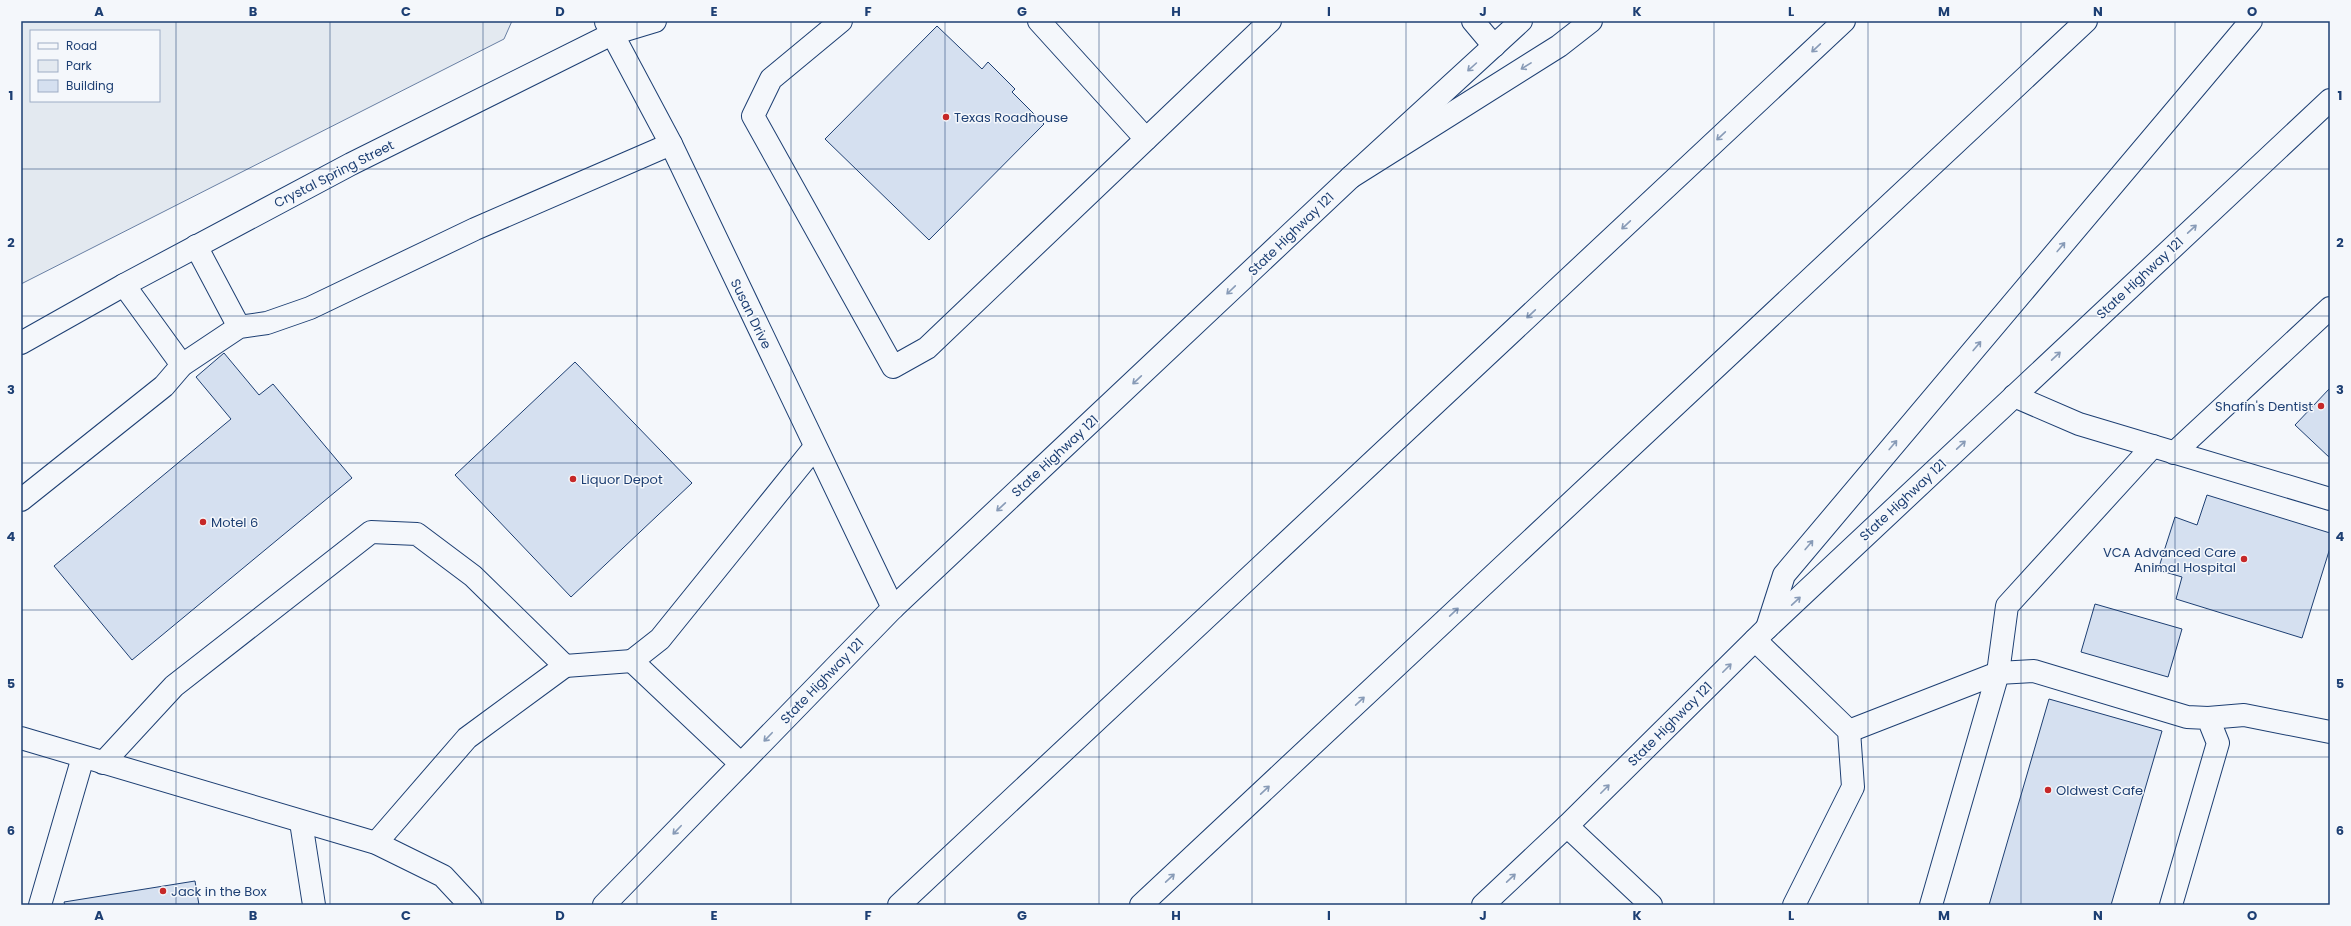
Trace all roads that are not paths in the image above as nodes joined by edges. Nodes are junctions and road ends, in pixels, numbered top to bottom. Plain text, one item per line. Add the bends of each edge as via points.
1 (655, 21) edge
2 (841, 21) edge
3 (1039, 21) edge
4 (1270, 21) edge
5 (1473, 21) edge
6 (1521, 21) edge
7 (1592, 21) edge
8 (1844, 21) edge
9 (2086, 21) edge
10 (2251, 21) edge
11 (609, 28) edge
12 (1494, 46) junction
13 (2330, 100) edge
14 (1146, 139) junction
15 (670, 144) junction
16 (1351, 176) junction
17 (196, 246) junction
18 (124, 285) junction
19 (2330, 308) edge
20 (239, 327) junction
21 (21, 343) edge
22 (182, 365) junction
23 (2014, 396) junction
24 (2153, 446) junction
25 (815, 447) junction
26 (2174, 453) junction
27 (2330, 499) edge
28 (21, 500) edge
29 (893, 608) junction
30 (1761, 634) junction
31 (632, 661) junction
32 (565, 666) junction
33 (1998, 673) junction
34 (2208, 718) junction
35 (1849, 731) junction
36 (2330, 732) edge
37 (21, 738) edge
38 (93, 760) junction
39 (741, 764) junction
40 (301, 822) junction
41 (1567, 826) junction
42 (376, 843) junction
43 (40, 905) edge
44 (314, 905) edge
45 (470, 905) edge
46 (604, 905) edge
47 (899, 905) edge
48 (1141, 905) edge
49 (1483, 905) edge
50 (1651, 905) edge
51 (1794, 905) edge
52 (1931, 905) edge
53 (2171, 905) edge

1 - 11 main road, Crystal Spring Street
2 - 14 main road via 771,79 753,116 893,367 927,348
3 - 14 main road
4 - 14 main road
5 - 12 main road
6 - 12 main road, State Highway 121
7 -> 16 main road via 1559,46
8 -> 47 main road
48 -> 9 main road
30 -> 10 main road via 1784,575
11 - 15 main road, Susan Drive
11 - 17 main road, Crystal Spring Street
12 -> 16 main road, State Highway 121
23 -> 13 main road, State Highway 121
15 - 20 main road via 474,229 310,308 267,323
15 - 25 main road, Susan Drive
16 -> 29 main road, State Highway 121
17 - 18 main road, Crystal Spring Street
17 - 20 main road
18 - 21 main road, Crystal Spring Street
18 - 22 main road
19 - 26 main road
20 - 22 main road
22 - 28 main road via 164,386
23 - 24 main road via 2079,424
30 -> 23 main road, State Highway 121
24 - 26 main road
24 - 33 main road via 2007,606
25 - 29 main road, Susan Drive
25 - 31 main road via 660,639
26 - 27 main road
29 -> 39 main road, State Highway 121
30 - 35 main road
41 -> 30 main road, State Highway 121
31 - 32 main road
31 - 39 main road
32 - 38 main road via 473,576 417,534 371,532 174,686
32 - 42 main road via 467,738
33 - 34 main road via 2034,671 2187,717
33 - 35 main road
33 - 52 main road
34 - 36 main road via 2244,715
34 - 53 main road via 2218,744
35 - 51 main road via 1853,787
37 - 38 main road
38 - 40 main road
38 - 43 main road
39 -> 46 main road, State Highway 121
40 - 42 main road
40 - 44 main road
49 -> 41 main road, State Highway 121
41 - 50 main road
42 - 45 main road via 443,876

